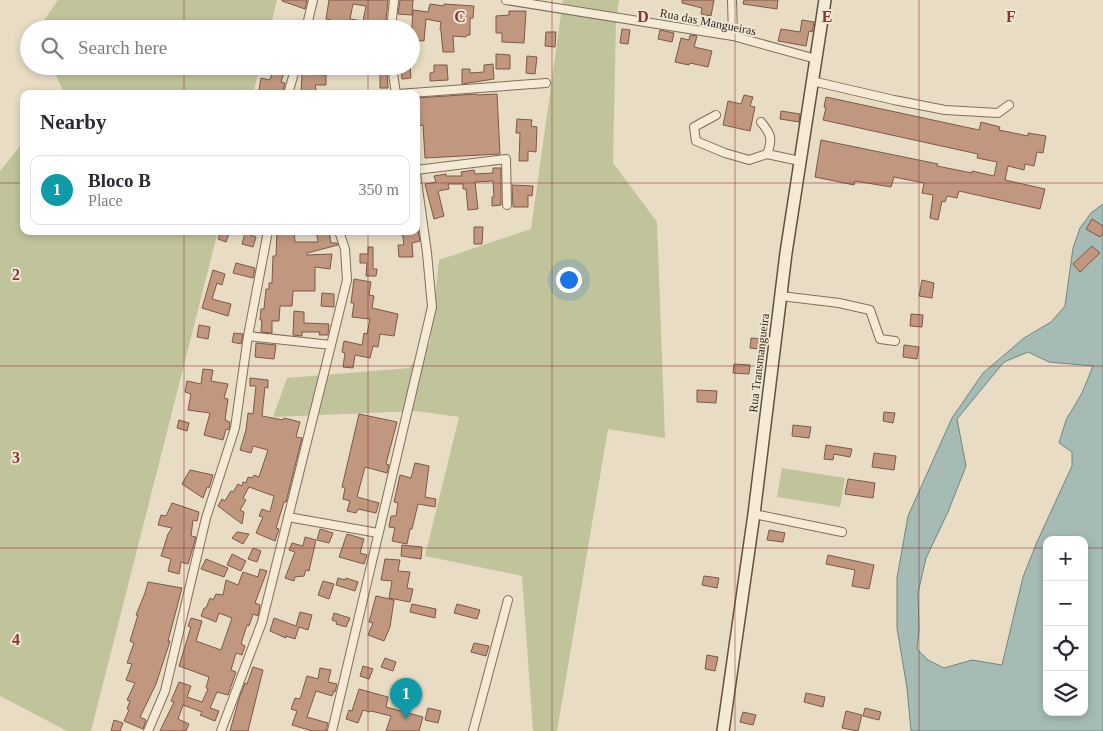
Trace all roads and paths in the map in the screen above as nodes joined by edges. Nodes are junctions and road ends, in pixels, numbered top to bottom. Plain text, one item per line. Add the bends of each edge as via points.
1 (314, 0) edge
2 (394, 0) edge
3 (506, 0) edge
4 (732, 0) edge
5 (826, 0) edge
6 (308, 20) edge
7 (392, 20) edge
8 (733, 36) junction
9 (816, 59) junction
10 (293, 75) edge
11 (394, 75) edge
12 (812, 81) junction
13 (546, 83) dead end
14 (289, 90) edge
15 (396, 90) edge
16 (420, 92) edge
17 (1009, 105) dead end
18 (716, 115) dead end
19 (761, 122) dead end
20 (767, 154) junction
21 (800, 162) junction
22 (420, 171) edge
23 (420, 201) edge
24 (507, 205) dead end
25 (267, 235) edge
26 (340, 235) edge
27 (781, 296) junction
28 (248, 336) junction
29 (895, 341) dead end
30 (331, 345) junction
31 (754, 514) junction
32 (288, 517) junction
33 (842, 532) dead end
34 (378, 533) junction
35 (508, 600) dead end
36 (148, 731) edge
37 (221, 731) edge
38 (332, 731) edge
39 (473, 731) edge
40 (723, 731) edge

1 - 6 street
2 - 7 street
3 - 8 street, Rua das Mangueiras
4 - 8 street
5 - 9 street, Rua Transmangueira
8 - 9 street, Rua das Mangueiras
9 - 12 street, Rua Transmangueira
10 - 14 street
11 - 15 street
12 - 17 street via 945,110 998,113
12 - 21 street, Rua Transmangueira
13 - 16 street
18 - 20 street via 694,128 696,141 749,160
19 - 20 street via 770,134
20 - 21 street
21 - 27 street, Rua Transmangueira
22 - 24 street via 506,159
23 - 34 street via 432,307
25 - 28 street
26 - 30 street via 345,249 347,280
27 - 29 street via 870,310 880,339
27 - 31 street, Rua Transmangueira
28 - 30 street
28 - 36 street via 235,428 206,518 165,691
30 - 32 street
31 - 33 street
31 - 40 street, Rua Transmangueira
32 - 34 street
32 - 37 street via 262,622
34 - 38 street
35 - 39 street

